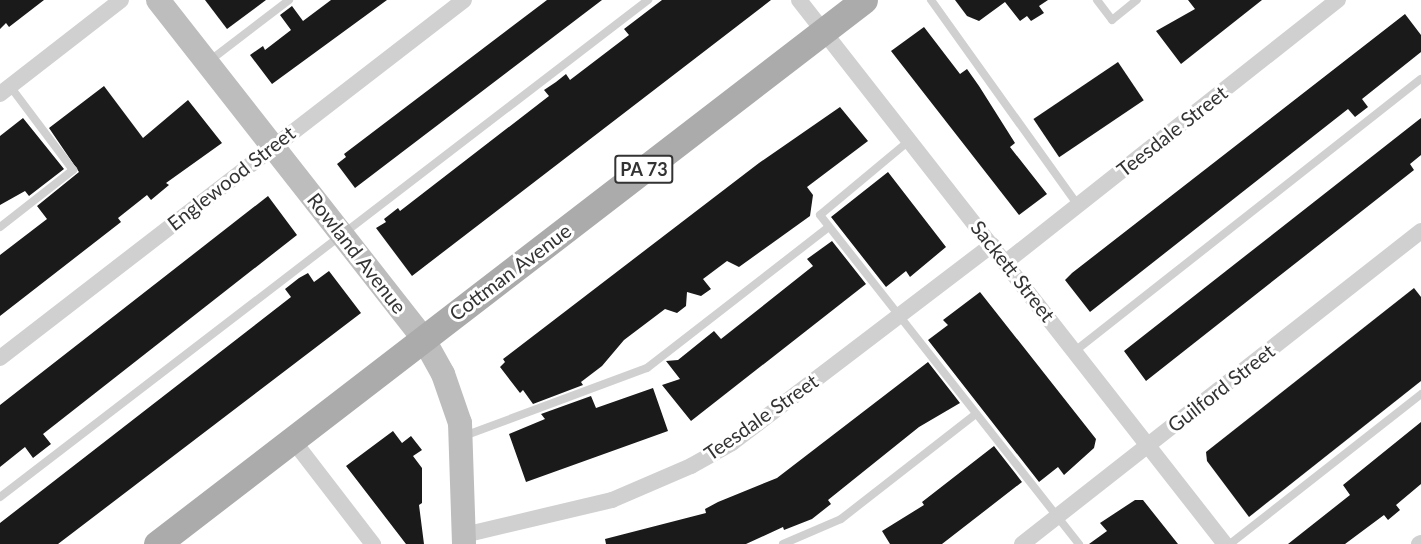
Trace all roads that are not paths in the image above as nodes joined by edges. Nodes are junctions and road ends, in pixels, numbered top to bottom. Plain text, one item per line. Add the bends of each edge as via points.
1 (121, 0) edge
2 (158, 0) edge
3 (289, 0) edge
4 (464, 0) edge
5 (648, 0) edge
6 (799, 0) edge
7 (864, 0) edge
8 (931, 0) edge
9 (1097, 0) edge
10 (1137, 0) edge
11 (1338, 0) edge
12 (824, 31) junction
13 (207, 63) junction
14 (1421, 79) edge
15 (5, 90) edge
16 (910, 140) junction
17 (273, 146) junction
18 (1078, 205) junction
19 (0, 226) edge
20 (829, 227) junction
21 (1421, 231) edge
22 (341, 234) junction
23 (992, 245) junction
24 (1006, 262) junction
25 (898, 316) junction
26 (423, 338) junction
27 (1075, 351) junction
28 (0, 358) edge
29 (1421, 394) edge
30 (976, 414) junction
31 (460, 437) junction
32 (292, 439) junction
33 (1149, 445) junction
34 (0, 497) edge
35 (1058, 516) junction
36 (464, 540) edge
37 (157, 544) edge
38 (373, 544) edge
39 (783, 544) edge
40 (1022, 544) edge
41 (1079, 544) edge
42 (1225, 544) edge
43 (1230, 544) edge

1 - 15 street
2 - 13 street, Rowland Avenue
3 - 13 lane
4 - 17 street, Englewood Street
5 - 22 lane
6 - 12 street, Sackett Street
7 - 12 main road, Cottman Avenue / PA 73
8 - 18 lane
9 - 10 lane via 1112,20
11 - 18 street, Teesdale Street
12 - 16 street, Sackett Street
12 - 26 main road, Cottman Avenue / PA 73
13 - 17 street, Rowland Avenue
14 - 27 lane
15 - 19 lane via 73,170
16 - 20 lane via 820,215
16 - 23 street, Sackett Street
17 - 22 street, Rowland Avenue
17 - 28 street, Englewood Street
18 - 24 street, Teesdale Street
20 - 25 lane
20 - 31 lane via 647,368
21 - 33 street, Guilford Street
22 - 26 street, Rowland Avenue
22 - 34 lane
23 - 24 street, Sackett Street
23 - 25 street, Teesdale Street
24 - 27 street, Sackett Street
25 - 30 lane
25 - 36 street, Teesdale Street via 732,443 691,466 612,500
26 - 31 street, Rowland Avenue via 455,399
26 - 32 main road, Cottman Avenue / PA 73
27 - 33 street, Sackett Street
29 - 43 lane
30 - 35 lane
30 - 39 lane via 841,519
31 - 36 street, Rowland Avenue
32 - 37 main road, Cottman Avenue / PA 73
32 - 38 street
33 - 35 street, Guilford Street
33 - 42 street, Sackett Street
35 - 40 street, Guilford Street
35 - 41 lane

